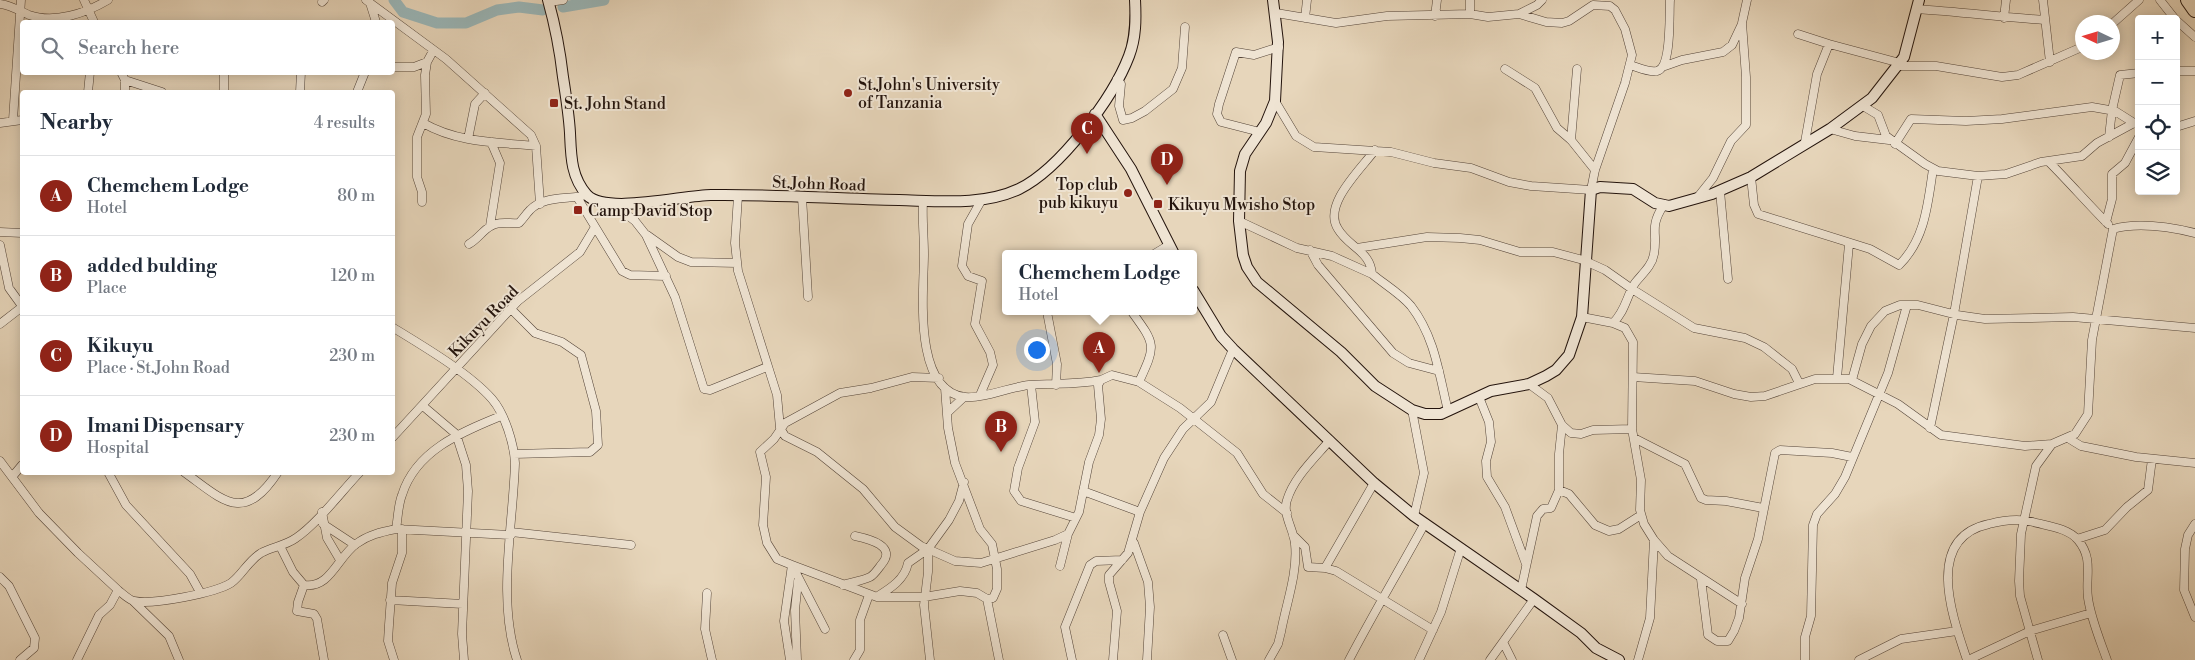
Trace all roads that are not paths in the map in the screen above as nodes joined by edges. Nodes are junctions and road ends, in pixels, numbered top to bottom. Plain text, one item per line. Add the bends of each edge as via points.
1 (21, 0) edge
2 (84, 0) edge
3 (108, 0) edge
4 (563, 0) edge
5 (1136, 0) edge
6 (1273, 0) edge
7 (1307, 0) edge
8 (1437, 0) edge
9 (1470, 0) edge
10 (1542, 0) edge
11 (1670, 0) edge
12 (1747, 0) edge
13 (2006, 0) edge
14 (2043, 0) edge
15 (2139, 0) edge
16 (2160, 0) edge
17 (2188, 0) edge
18 (368, 1) edge
19 (548, 1) edge
20 (1609, 3) edge
21 (0, 4) edge
22 (1918, 5) edge
23 (19, 10) junction
24 (2195, 10) edge
25 (89, 12) junction
26 (1276, 13) junction
27 (1470, 14) junction
28 (1519, 14) junction
29 (2173, 15) edge
30 (1435, 16) junction
31 (2120, 17) edge
32 (1305, 18) junction
33 (2004, 18) junction
34 (93, 20) edge
35 (375, 20) edge
36 (393, 20) edge
37 (2045, 20) junction
38 (395, 21) edge
39 (1742, 23) junction
40 (2180, 23) edge
41 (1185, 27) dead end
42 (1798, 34) dead end
43 (2195, 37) edge
44 (1744, 44) junction
45 (1829, 44) junction
46 (1732, 45) junction
47 (1278, 47) junction
48 (433, 50) junction
49 (2075, 50) edge
50 (427, 62) junction
51 (2050, 62) junction
52 (1900, 64) junction
53 (1630, 66) junction
54 (1665, 66) junction
55 (395, 67) edge
56 (1505, 69) dead end
57 (1578, 69) dead end
58 (2180, 71) edge
59 (2195, 71) edge
60 (2135, 73) edge
61 (90, 75) edge
62 (224, 75) edge
63 (301, 75) edge
64 (365, 75) edge
65 (123, 76) edge
66 (1117, 79) junction
67 (88, 90) edge
68 (125, 90) edge
69 (157, 90) edge
70 (224, 90) edge
71 (300, 90) edge
72 (358, 90) edge
73 (485, 93) junction
74 (1276, 101) junction
75 (1863, 106) junction
76 (2112, 110) junction
77 (1095, 114) junction
78 (13, 120) junction
79 (20, 120) edge
80 (2195, 121) edge
81 (2135, 122) edge
82 (0, 123) edge
83 (423, 123) junction
84 (2135, 124) edge
85 (2180, 126) edge
86 (1830, 129) junction
87 (1260, 132) junction
88 (2109, 137) junction
89 (468, 139) junction
90 (1572, 140) junction
91 (491, 142) junction
92 (1805, 142) junction
93 (1892, 142) junction
94 (2135, 144) edge
95 (536, 146) junction
96 (1376, 150) junction
97 (2049, 162) junction
98 (1933, 169) junction
99 (1594, 170) junction
100 (1978, 176) junction
101 (1751, 177) junction
102 (1591, 190) junction
103 (1720, 191) junction
104 (582, 196) junction
105 (738, 196) junction
106 (802, 197) junction
107 (1697, 198) junction
108 (923, 201) junction
109 (981, 201) junction
110 (422, 202) dead end
111 (540, 204) junction
112 (613, 204) junction
113 (1663, 206) junction
114 (1239, 221) junction
115 (2106, 222) junction
116 (490, 226) junction
117 (595, 227) junction
118 (2113, 229) junction
119 (0, 232) edge
120 (20, 233) edge
121 (2195, 233) edge
122 (646, 235) junction
123 (470, 244) dead end
124 (1849, 244) junction
125 (0, 245) edge
126 (1357, 248) junction
127 (1171, 250) edge
128 (1310, 250) junction
129 (1587, 262) junction
130 (737, 263) junction
131 (1372, 274) junction
132 (666, 276) junction
133 (1728, 279) dead end
134 (1632, 289) junction
135 (808, 296) dead end
136 (1197, 296) edge
137 (20, 303) edge
138 (1907, 305) junction
139 (20, 308) edge
140 (511, 309) junction
141 (1954, 314) junction
142 (1048, 315) edge
143 (1134, 315) edge
144 (1582, 317) junction
145 (2096, 320) junction
146 (1614, 323) junction
147 (0, 324) edge
148 (2195, 328) edge
149 (395, 329) edge
150 (1233, 349) junction
151 (767, 367) junction
152 (456, 369) junction
153 (1439, 371) junction
154 (1633, 376) junction
155 (939, 378) junction
156 (1837, 378) junction
157 (1101, 380) junction
158 (1852, 380) junction
159 (1138, 382) junction
160 (1799, 383) junction
161 (1529, 384) junction
162 (1032, 385) junction
163 (1056, 385) junction
164 (945, 388) junction
165 (1879, 392) junction
166 (980, 395) junction
167 (964, 397) junction
168 (1479, 397) junction
169 (423, 406) junction
170 (1412, 410) junction
171 (1448, 411) junction
172 (948, 412) junction
173 (501, 416) junction
174 (1192, 418) junction
175 (1562, 425) junction
176 (780, 428) junction
177 (1930, 428) junction
178 (1632, 429) junction
179 (456, 434) junction
180 (395, 435) edge
181 (1634, 438) junction
182 (2068, 438) junction
183 (1330, 440) junction
184 (2052, 444) junction
185 (514, 454) junction
186 (1852, 457) junction
187 (2152, 459) junction
188 (0, 461) edge
189 (2195, 462) edge
190 (20, 466) edge
191 (7, 473) edge
192 (110, 475) edge
193 (188, 475) edge
194 (276, 475) edge
195 (357, 475) edge
196 (964, 482) junction
197 (1374, 483) junction
198 (1559, 490) junction
199 (1083, 491) junction
200 (1763, 508) junction
201 (322, 512) junction
202 (1140, 512) junction
203 (1287, 513) junction
204 (1641, 515) junction
205 (1414, 516) junction
206 (1076, 518) junction
207 (2024, 519) junction
208 (1425, 523) junction
209 (323, 524) junction
210 (2195, 524) edge
211 (399, 529) junction
212 (466, 533) junction
213 (511, 534) junction
214 (1068, 534) junction
215 (1293, 534) junction
216 (854, 536) dead end
217 (2077, 539) junction
218 (1654, 540) junction
219 (1132, 541) junction
220 (355, 544) junction
221 (631, 545) dead end
222 (280, 546) junction
223 (1461, 548) junction
224 (928, 549) junction
225 (340, 560) junction
226 (994, 560) junction
227 (1122, 560) junction
228 (1526, 564) junction
229 (792, 565) junction
230 (1060, 566) dead end
231 (1325, 568) junction
232 (0, 577) edge
233 (1701, 579) junction
234 (798, 581) junction
235 (304, 585) junction
236 (843, 585) junction
237 (118, 590) junction
238 (1521, 590) junction
239 (200, 592) junction
240 (707, 593) dead end
241 (873, 596) junction
242 (924, 597) junction
243 (1534, 598) junction
244 (987, 599) junction
245 (390, 600) junction
246 (1384, 600) junction
247 (133, 601) junction
248 (463, 604) junction
249 (1742, 604) junction
250 (2091, 613) junction
251 (2195, 617) edge
252 (825, 629) dead end
253 (1433, 630) junction
254 (1957, 631) junction
255 (2030, 631) junction
256 (1223, 635) dead end
257 (1504, 644) junction
258 (1596, 648) junction
259 (1273, 659) edge
260 (20, 660) edge
261 (77, 660) edge
262 (179, 660) edge
263 (324, 660) edge
264 (394, 660) edge
265 (464, 660) edge
266 (517, 660) edge
267 (712, 660) edge
268 (790, 660) edge
269 (797, 660) edge
270 (854, 660) edge
271 (930, 660) edge
272 (999, 660) edge
273 (1072, 660) edge
274 (1113, 660) edge
275 (1147, 660) edge
276 (1232, 660) edge
277 (1349, 660) edge
278 (1419, 660) edge
279 (1490, 660) edge
280 (1512, 660) edge
281 (1605, 660) edge
282 (1619, 660) edge
283 (1638, 660) edge
284 (1805, 660) edge
285 (1859, 660) edge
286 (1968, 660) edge
287 (2038, 660) edge
288 (2107, 660) edge

1 - 23 street
2 - 25 street
3 - 25 street
4 - 19 street
5 - 66 street, St.John Road via 1136,27 1129,56
6 - 26 street
7 - 32 street
8 - 30 street
9 - 27 street
10 - 28 street
11 - 54 street
12 - 39 street
13 - 33 street
14 - 37 street
15 - 31 street
16 - 29 street
17 - 24 highway
18 - 35 street
18 - 36 street
19 - 104 street via 563,74 571,159
20 - 28 street via 1593,5 1562,23
20 - 53 street via 1629,38
21 - 23 street
22 - 33 street
22 - 52 street
23 - 25 street via 43,17
23 - 78 street
25 - 34 street
26 - 32 street
26 - 47 street
27 - 28 street via 1488,17
27 - 30 street
30 - 32 street via 1387,16 1340,23
33 - 37 street
37 - 51 street
38 - 48 street
39 - 44 street
39 - 46 street
40 - 43 street
41 - 66 street via 1182,68 1170,93 1132,118 1123,120 1120,115 1121,84
42 - 45 street
44 - 46 street
44 - 107 street via 1746,125 1731,141 1713,178
45 - 52 street
45 - 92 street via 1817,74
46 - 54 street via 1723,52
47 - 74 street
47 - 87 street via 1254,55 1236,52 1219,104 1217,114 1221,122
48 - 50 street
48 - 73 street
49 - 51 street
50 - 55 street
50 - 83 street
51 - 52 street via 2015,76 2002,77 1936,66
52 - 75 street
53 - 54 street via 1654,72
53 - 99 street
56 - 90 street via 1535,88 1557,128
57 - 90 street
58 - 59 street
60 - 76 street via 2120,75
61 - 67 street
62 - 70 street
63 - 71 street
64 - 72 street
65 - 68 street
65 - 69 street
66 - 77 street, St.John Road
73 - 89 street via 476,104
73 - 95 street via 531,134
74 - 87 street
74 - 96 street via 1290,128 1314,147
75 - 86 street
75 - 93 street via 1878,115 1884,133
76 - 81 street
76 - 88 street
76 - 93 street via 2092,107 1966,121 1911,119
77 - 109 street, St.John Road via 1062,158 1048,170 1021,188
77 - 127 street via 1131,169
78 - 79 street
78 - 82 street
80 - 85 street
83 - 89 street via 447,135
83 - 110 street via 416,150
84 - 88 street
86 - 92 street
86 - 93 street
87 - 114 street via 1242,163
88 - 97 street via 2082,156
89 - 91 street
90 - 99 street
91 - 95 street
91 - 116 street via 500,163
92 - 101 street
93 - 98 street
94 - 115 street via 2125,163 2112,174 2112,199
95 - 111 street
96 - 102 street via 1471,168 1509,182
96 - 126 street via 1337,200 1335,208 1337,228
97 - 100 street via 2006,174
97 - 115 street
98 - 100 street
98 - 124 street via 1918,240 1899,265 1875,251
99 - 102 street
100 - 141 street
101 - 103 street
101 - 124 street via 1758,214
102 - 113 street via 1600,187 1633,188
102 - 129 street
103 - 107 street
103 - 133 street
104 - 111 street
104 - 112 street, St.John Road
104 - 117 street
105 - 106 street, St.John Road
105 - 112 street, St.John Road via 711,195
105 - 130 street
106 - 108 street, St.John Road
106 - 135 street
107 - 113 street
108 - 109 street, St.John Road
108 - 155 street via 923,334
109 - 166 street via 968,224 962,266 968,276 982,281 975,324 993,365
111 - 116 street via 519,223
112 - 122 street via 635,220
113 - 134 street via 1654,226 1652,262
114 - 128 street via 1297,248
114 - 170 street via 1243,254 1257,282 1341,352 1375,386
115 - 118 street
116 - 123 street
117 - 132 street via 622,271 630,275
117 - 140 street, Kikuyu Road via 580,252
118 - 121 street via 2128,226
118 - 145 street
119 - 120 street
122 - 130 street via 691,262
122 - 132 street
124 - 156 street
125 - 137 street via 9,288
126 - 129 street via 1427,237 1460,238 1480,240 1520,252 1553,252
126 - 131 street via 1371,265
128 - 131 street
128 - 153 street via 1318,265 1392,353 1409,364
129 - 134 street
129 - 144 street
130 - 151 street
131 - 153 street via 1410,305 1433,346
132 - 151 street via 704,389 710,390
134 - 146 street
134 - 160 street via 1694,328 1744,338 1764,346 1792,369
136 - 150 street
138 - 141 street
138 - 158 street via 1891,307 1878,316 1862,344
138 - 165 street via 1888,373
139 - 147 street
140 - 152 street, Kikuyu Road
140 - 185 street via 535,333 562,342 581,354 598,422 598,445 590,452
141 - 145 street via 1985,319 2073,317
141 - 177 street
142 - 163 street via 1057,364
143 - 159 street via 1153,349
144 - 146 street
144 - 161 street via 1564,362
145 - 148 street
145 - 182 street via 2088,414 2075,434
146 - 154 street via 1625,328 1633,342
149 - 152 street
150 - 174 street via 1211,402
150 - 183 street
151 - 176 street via 777,395
152 - 169 street, Kikuyu Road
152 - 173 street via 493,400
153 - 171 street
154 - 160 street via 1695,381 1751,397 1765,396
154 - 178 street
155 - 164 street
155 - 176 street via 912,377 840,393 792,418
156 - 158 street
156 - 160 street via 1815,378
157 - 159 street via 1112,375
157 - 163 street
157 - 199 street via 1098,385 1100,428
158 - 165 street
159 - 174 street
161 - 168 street
161 - 175 street via 1548,398
162 - 163 street
162 - 166 street
162 - 206 street via 1035,422 1018,468 1014,491 1021,502
164 - 167 street
164 - 172 street
165 - 177 street
165 - 186 street
166 - 167 street
167 - 172 street
168 - 171 street
168 - 228 street via 1489,422 1492,442 1486,461 1487,478 1505,507
169 - 179 street
169 - 180 street, Kikuyu Road
170 - 171 street via 1433,415
170 - 205 street via 1424,473
172 - 196 street via 951,448
173 - 179 street
173 - 185 street
174 - 202 street via 1164,458
174 - 203 street via 1237,453 1262,494
175 - 178 street via 1576,434
175 - 198 street
176 - 224 street via 785,436 817,452 863,489 895,527
176 - 229 street via 760,456 766,477 763,525 772,554
177 - 184 street via 1941,435 1976,441 2025,446
178 - 181 street
179 - 211 street via 425,457 408,479 402,495
179 - 212 street via 468,477
181 - 200 street via 1685,464 1701,498
181 - 204 street via 1642,489
182 - 184 street
182 - 187 street via 2081,446
183 - 197 street
183 - 203 street via 1300,476 1287,498
184 - 207 street via 2036,466
185 - 213 street
186 - 200 street via 1780,450 1775,453
186 - 284 street via 1841,484 1817,514 1813,525 1811,616 1805,637
187 - 189 street
187 - 217 street via 2148,490 2105,530
188 - 191 street
190 - 191 street
191 - 237 street via 39,513
192 - 239 street via 126,505 190,574
193 - 194 street via 217,498 237,503 261,496
195 - 201 street
196 - 224 street via 959,501
196 - 226 street via 980,529 992,544
197 - 205 street
197 - 231 street
198 - 204 street via 1570,494 1595,525 1608,531 1619,529
198 - 228 street via 1550,508 1543,509 1537,516
199 - 202 street
199 - 206 street
200 - 249 street via 1758,538 1745,578
201 - 209 street
201 - 222 street via 300,535
202 - 219 street
203 - 215 street
204 - 218 street
205 - 208 street
206 - 214 street
207 - 217 street via 2063,530
207 - 254 street via 1975,527 1963,534 1957,543 1948,574 1948,590
207 - 255 street via 2019,581
208 - 223 street
208 - 246 street
209 - 220 street
209 - 225 street
210 - 251 street via 2185,549 2184,590
211 - 212 street
211 - 220 street via 369,536
211 - 245 street via 402,553
212 - 213 street
212 - 248 street
213 - 221 street
213 - 266 street via 508,620 510,641
214 - 226 street
214 - 230 street
215 - 231 street via 1303,542 1308,567
215 - 259 street via 1296,554
216 - 236 street via 879,543 885,548 886,555 870,577
217 - 250 street via 2089,559 2087,597
218 - 233 street via 1668,556
218 - 283 street via 1650,618
219 - 227 street
219 - 275 street via 1148,582
220 - 225 street
222 - 235 street
222 - 239 street via 247,563 229,584
223 - 238 street
223 - 253 street
224 - 226 street via 960,562
224 - 241 street via 908,563 900,580
224 - 242 street
225 - 235 street via 322,583
226 - 244 street via 997,589 993,598
227 - 273 street via 1096,561 1090,565 1065,627
227 - 274 street via 1109,575 1108,582 1117,611
228 - 238 street
229 - 234 street
229 - 236 street
229 - 268 street via 784,621
231 - 246 street via 1336,571
232 - 260 street via 9,586 35,638 34,648
233 - 249 street
233 - 249 street via 1706,627 1712,639 1723,642 1731,638
234 - 252 street
234 - 269 street
235 - 263 street via 298,611 314,614 318,619
236 - 241 street
237 - 247 street
237 - 261 street via 110,605 99,615
238 - 243 street
239 - 247 street via 176,599
240 - 267 street via 705,629
241 - 242 street
241 - 270 street via 860,620 860,650
242 - 244 street via 960,592 977,593
242 - 271 street
243 - 257 street via 1514,623
243 - 258 street
244 - 272 street
245 - 248 street
245 - 264 street via 388,641
246 - 253 street
246 - 277 street via 1369,620
247 - 262 street via 168,636
248 - 265 street
250 - 255 street
250 - 288 street
253 - 278 street
254 - 285 street via 1901,639
254 - 286 street
255 - 286 street
255 - 287 street
256 - 276 street
257 - 279 street
257 - 280 street
258 - 281 street
258 - 282 street

